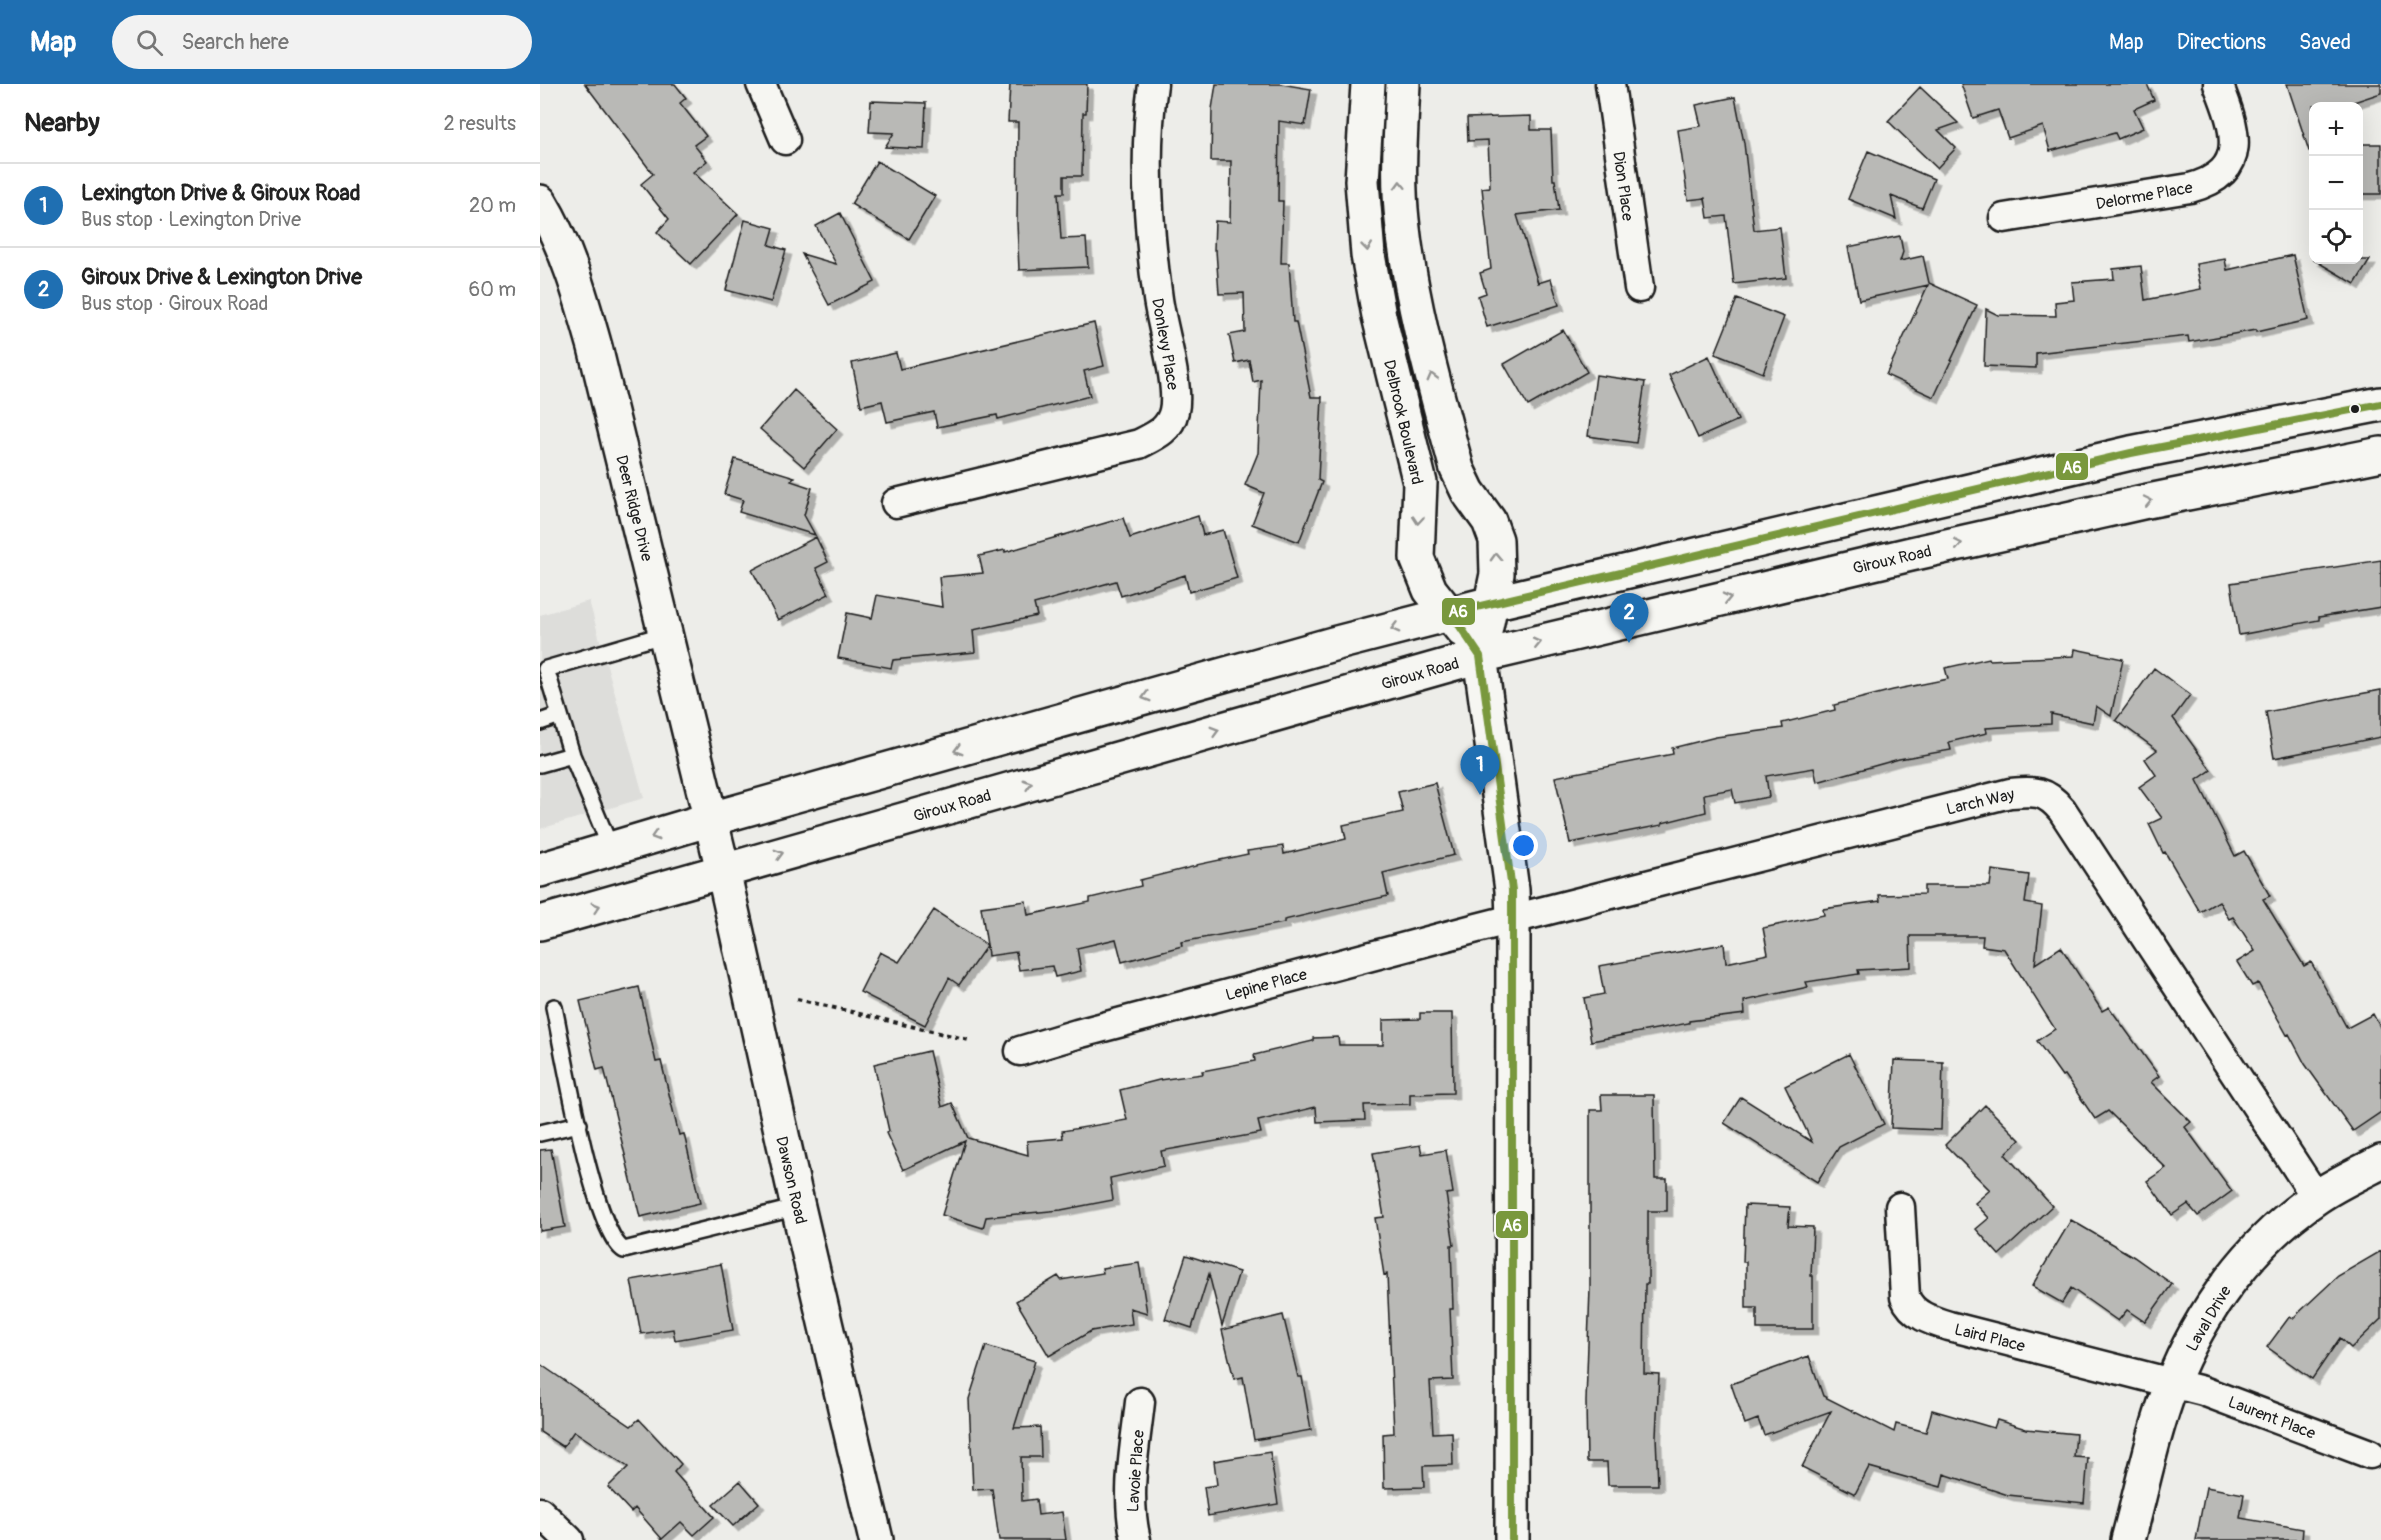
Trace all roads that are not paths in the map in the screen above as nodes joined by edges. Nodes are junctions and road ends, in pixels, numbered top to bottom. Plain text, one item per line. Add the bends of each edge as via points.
1 (761, 84) edge
2 (1153, 84) edge
3 (1368, 84) edge
4 (1403, 84) edge
5 (1610, 84) edge
6 (2218, 84) edge
7 (784, 140) dead end
8 (540, 202) edge
9 (2004, 218) dead end
10 (1639, 288) dead end
11 (2381, 404) edge
12 (2381, 454) edge
13 (896, 503) dead end
14 (1492, 603) junction
15 (1451, 613) junction
16 (666, 634) junction
17 (1480, 656) junction
18 (560, 715) junction
19 (540, 722) edge
20 (572, 755) junction
21 (540, 764) edge
22 (711, 819) junction
23 (611, 849) junction
24 (540, 870) edge
25 (723, 870) junction
26 (1513, 919) junction
27 (540, 923) edge
28 (554, 1008) dead end
29 (1020, 1051) dead end
30 (579, 1124) junction
31 (540, 1132) edge
32 (2381, 1162) edge
33 (2316, 1197) junction
34 (798, 1207) junction
35 (1900, 1207) dead end
36 (2172, 1383) junction
37 (1140, 1402) dead end
38 (2370, 1454) dead end
39 (540, 1512) edge
40 (569, 1540) edge
41 (876, 1540) edge
42 (1136, 1540) edge
43 (1512, 1540) edge
44 (2128, 1540) edge

1 - 7 street
2 - 13 street, Donlevy Place via 1148,135 1150,222 1158,301 1176,393 1171,423 1139,444
3 -> 15 main road, Delbrook Boulevard via 1362,181 1372,282 1420,483 1417,558 1430,590
14 -> 4 main road via 1497,574 1496,540 1489,521 1457,469 1411,291 1401,218
5 - 10 street, Dion Place
6 - 9 street, Delorme Place via 2234,137 2231,163 2216,178 2190,188
8 - 16 main road, Deer Ridge Drive via 559,238 582,300
11 - 14 main road via 2131,453
17 -> 12 main road, Giroux Road via 1923,551
14 - 15 main road
14 - 17 main road
15 - 17 main road, Delbrook Boulevard
15 -> 22 main road
16 - 18 lane via 546,669
16 - 22 main road, Deer Ridge Drive
25 -> 17 main road, Giroux Road
17 - 26 main road
18 - 19 lane
18 - 20 lane
20 - 21 lane
20 - 23 lane
22 -> 23 main road
22 - 25 main road, Dawson Road
23 - 24 main road
27 -> 25 main road, Giroux Road
25 - 34 main road, Dawson Road
26 - 29 street, Lepine Place
26 - 33 street, Larch Way via 2010,793 2038,792 2052,797 2062,810
26 - 43 main road
28 - 30 lane
30 - 31 lane
30 - 34 lane via 590,1178 608,1229 624,1250
32 - 33 main road, Laval Drive
33 - 36 main road, Laval Drive via 2256,1248 2231,1278
34 - 41 main road, Dawson Road
35 - 36 street, Laird Place via 1905,1297 1914,1311 1949,1326
36 - 38 street, Laurent Place via 2204,1391
36 - 44 main road, Laval Drive
37 - 42 street, Lavoie Place via 1130,1491
39 - 40 street

